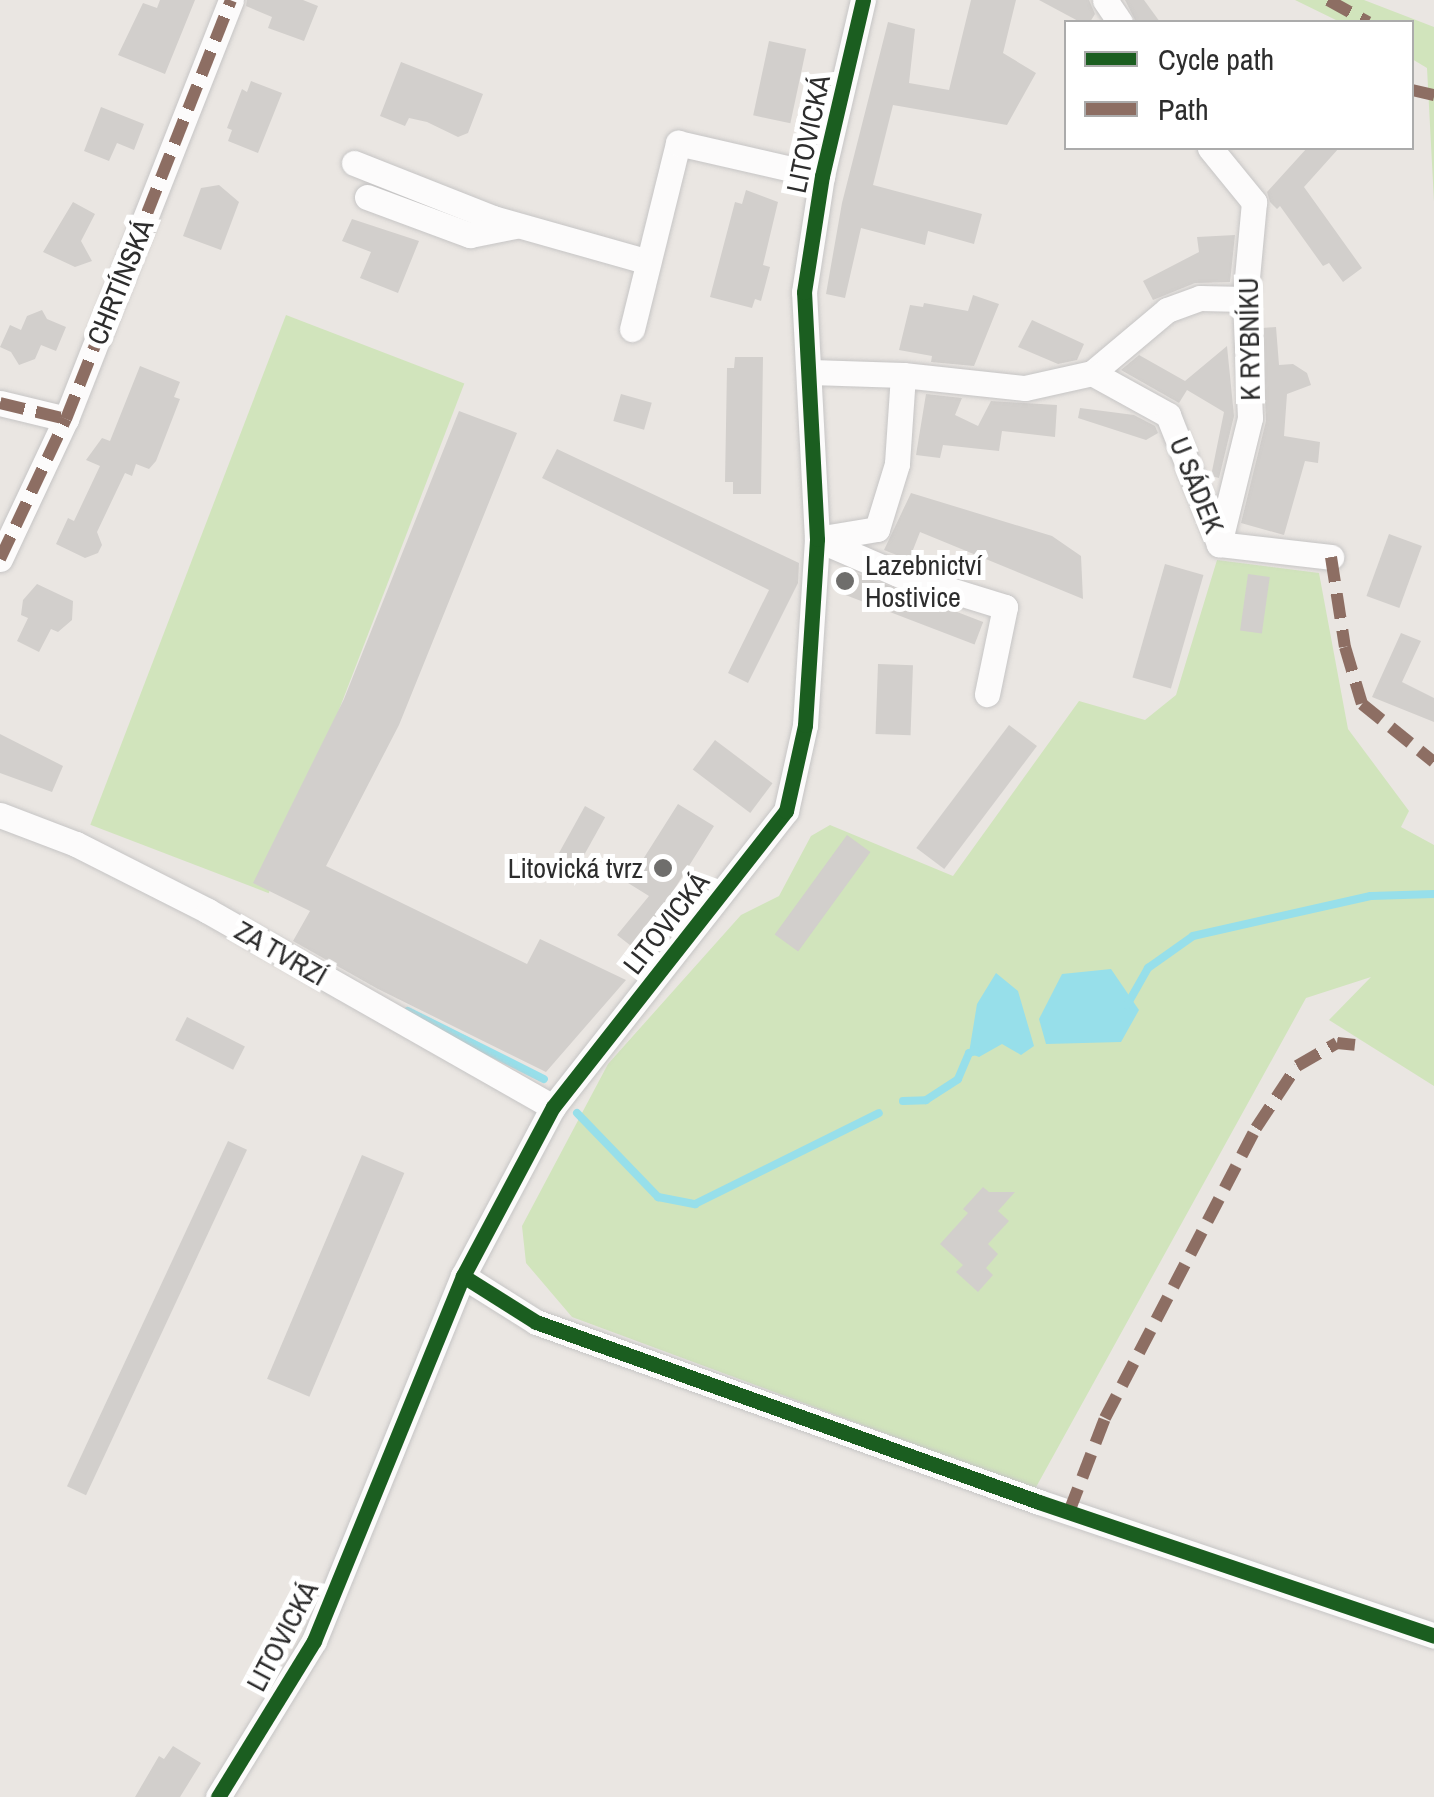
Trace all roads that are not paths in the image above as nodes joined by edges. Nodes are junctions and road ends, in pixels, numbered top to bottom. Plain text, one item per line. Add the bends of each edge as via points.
1 (232, 0) edge
2 (863, 0) edge
3 (1212, 150) edge
4 (354, 163) dead end
5 (822, 176) junction
6 (367, 196) dead end
7 (520, 225) junction
8 (648, 262) junction
9 (1244, 300) junction
10 (632, 329) dead end
11 (811, 372) junction
12 (1092, 373) junction
13 (902, 375) junction
14 (0, 403) edge
15 (66, 420) junction
16 (817, 539) junction
17 (1220, 544) junction
18 (1331, 557) dead end
19 (0, 560) edge
20 (986, 694) dead end
21 (0, 815) edge
22 (552, 1108) junction
23 (463, 1276) junction
24 (1434, 1636) edge
25 (218, 1797) edge

1 - 15 street, CHRTÍNSKÁ
2 - 5 street, LITOVICKÁ
3 - 9 street, K RYBNÍKU via 1254,202
4 - 7 street
5 - 8 street via 678,143
5 - 11 street, LITOVICKÁ via 804,292
6 - 7 street via 470,235
7 - 8 street
8 - 10 street
9 - 12 street via 1200,298 1167,310
9 - 17 street, K RYBNÍKU via 1250,418
11 - 13 street
11 - 16 street, LITOVICKÁ
12 - 13 street via 1025,388
12 - 17 street, U SÁDEK via 1168,415
13 - 16 street via 897,464 876,529
14 - 15 street
15 - 19 street, CHRTÍNSKÁ
16 - 20 street via 898,574 1005,607
16 - 22 street, LITOVICKÁ via 805,725 786,812
17 - 18 street, U SÁDEK
21 - 22 street, ZA TVRZÍ via 76,844 208,911
22 - 23 street, LITOVICKÁ
23 - 24 street via 536,1322
23 - 25 street, LITOVICKÁ via 314,1641

